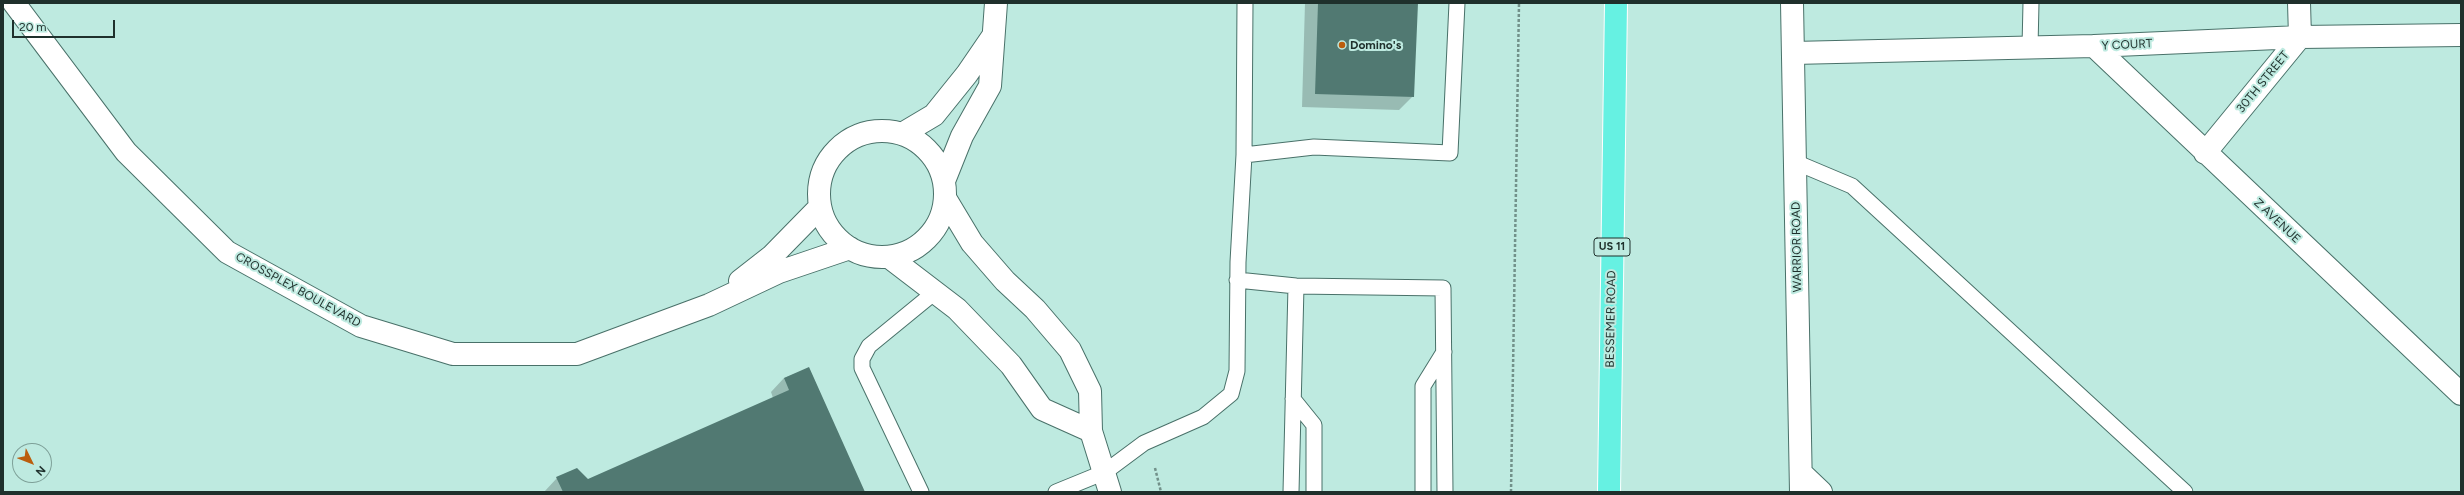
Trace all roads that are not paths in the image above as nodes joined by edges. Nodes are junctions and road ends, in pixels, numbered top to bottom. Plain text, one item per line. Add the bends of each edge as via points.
1 (14, 3) edge
2 (996, 3) edge
3 (1245, 3) edge
4 (1457, 3) edge
5 (1616, 3) edge
6 (1792, 3) edge
7 (2031, 3) edge
8 (2300, 3) edge
9 (2461, 35) edge
10 (993, 36) junction
11 (2300, 37) junction
12 (2094, 46) junction
13 (2030, 47) junction
14 (1793, 53) junction
15 (902, 134) junction
16 (2205, 152) junction
17 (1244, 155) junction
18 (1795, 162) junction
19 (944, 190) junction
20 (820, 207) junction
21 (850, 248) junction
22 (889, 257) junction
23 (1238, 280) junction
24 (1296, 286) junction
25 (934, 292) junction
26 (709, 304) junction
27 (1444, 352) junction
28 (2461, 394) edge
29 (1293, 399) junction
30 (1091, 431) junction
31 (1108, 482) edge
32 (1801, 482) edge
33 (921, 492) edge
34 (1056, 492) edge
35 (1291, 492) edge
36 (1314, 492) edge
37 (1423, 492) edge
38 (1445, 492) edge
39 (1608, 492) edge
40 (1821, 492) edge
41 (2185, 492) edge

1 - 26 street, CROSSPLEX BOULEVARD via 126,152 227,252 361,326 453,354 578,354
2 - 10 street
3 - 17 lane
4 - 17 lane via 1450,153 1314,147
5 - 39 main road, BESSEMER ROAD / US 11
6 - 14 street, WARRIOR ROAD
7 - 13 lane
8 - 11 street
9 - 11 street, Y COURT
10 - 15 street via 934,115
10 - 19 street via 990,86 962,136
11 - 12 street, Y COURT
11 - 16 street, 30TH STREET
12 - 13 street, Y COURT
12 - 16 street, Z AVENUE
13 - 14 street, Y COURT
14 - 18 street, WARRIOR ROAD
15 - 19 street via 921,145 935,161
15 - 20 street via 869,131 844,142 825,167 820,183
16 - 28 street, Z AVENUE
17 - 23 lane
18 - 32 street, WARRIOR ROAD
18 - 41 lane via 1852,186
19 - 22 street via 940,220 928,238 910,250
19 - 30 street via 972,243 1005,282 1035,309 1070,350 1090,391
20 - 21 street via 837,238
20 - 26 street, CROSSPLEX BOULEVARD via 772,256
21 - 22 street via 869,256
21 - 26 street, CROSSPLEX BOULEVARD via 779,272
22 - 25 street
23 - 24 lane
23 - 31 lane via 1237,371 1231,394 1203,417 1144,443
24 - 27 lane via 1443,288
24 - 29 lane
25 - 30 street via 957,309 1011,365 1042,409
25 - 33 lane via 869,346 862,359 862,368
27 - 37 lane via 1423,386
27 - 38 lane
29 - 35 lane
29 - 36 lane via 1314,424
30 - 31 street
31 - 34 lane
32 - 40 street

